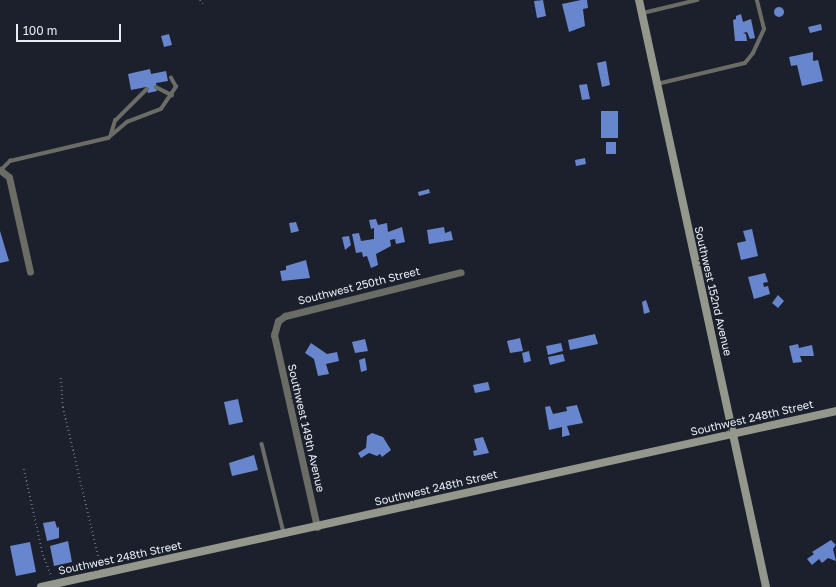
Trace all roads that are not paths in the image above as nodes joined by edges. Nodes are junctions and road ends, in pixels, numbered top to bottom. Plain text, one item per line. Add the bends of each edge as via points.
1 (639, 0) edge
2 (697, 0) edge
3 (757, 0) edge
4 (642, 14) junction
5 (171, 78) dead end
6 (657, 84) junction
7 (156, 87) dead end
8 (147, 90) dead end
9 (172, 95) junction
10 (111, 134) junction
11 (0, 170) edge
12 (30, 272) dead end
13 (461, 272) dead end
14 (274, 335) joint
15 (836, 411) edge
16 (734, 434) junction
17 (262, 444) dead end
18 (317, 526) junction
19 (284, 534) junction
20 (41, 587) edge
21 (766, 587) edge

1 - 4 street, Southwest 152nd Avenue
2 - 4 lane
3 - 6 lane via 764,29 753,53 745,63
4 - 6 street, Southwest 152nd Avenue
5 - 9 lane via 176,87
6 - 16 street, Southwest 152nd Avenue
7 - 9 lane
8 - 10 lane via 115,121
9 - 10 lane via 161,109 127,122
10 - 11 lane via 100,141 10,161
11 - 12 street via 9,177
13 - 14 street, Southwest 250th Street via 285,316 278,321
14 - 18 street, Southwest 149th Avenue
15 - 16 street, Southwest 248th Street
16 - 18 street, Southwest 248th Street
16 - 21 street, Southwest 152nd Avenue
17 - 19 lane
18 - 19 street, Southwest 248th Street
19 - 20 street, Southwest 248th Street

